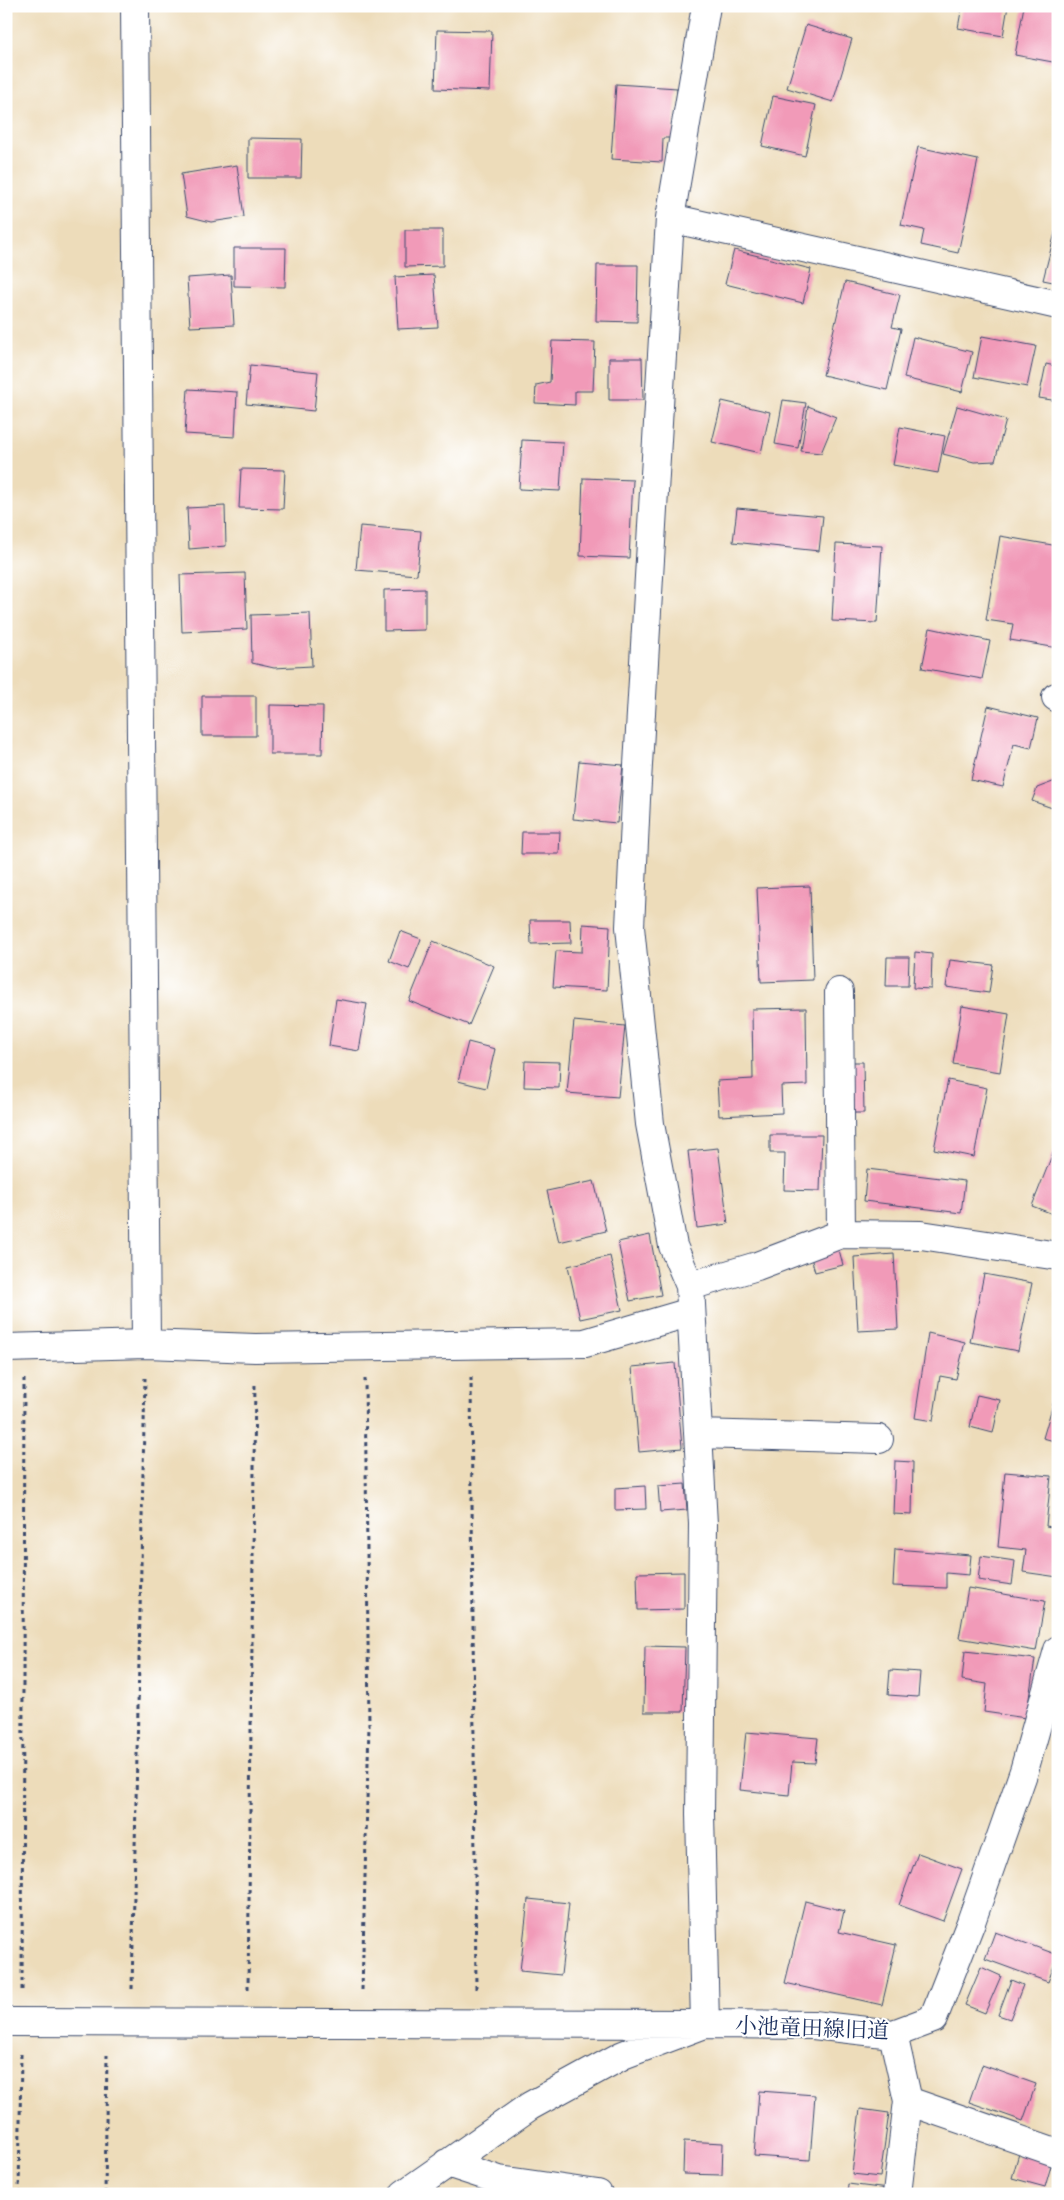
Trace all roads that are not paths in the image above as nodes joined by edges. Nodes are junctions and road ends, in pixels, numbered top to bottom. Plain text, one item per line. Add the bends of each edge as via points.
1 (135, 6) edge
2 (706, 6) edge
3 (670, 218) junction
4 (1058, 306) edge
5 (839, 992) dead end
6 (841, 1234) junction
7 (1058, 1256) edge
8 (690, 1286) junction
9 (691, 1312) junction
10 (146, 1344) junction
11 (15, 1349) edge
12 (698, 1434) junction
13 (879, 1439) dead end
14 (1058, 1650) edge
15 (14, 2022) edge
16 (706, 2024) junction
17 (894, 2034) junction
18 (908, 2101) junction
19 (1058, 2153) edge
20 (447, 2163) junction
21 (404, 2194) edge
22 (598, 2194) edge
23 (897, 2194) edge

1 - 10 street
2 - 3 street
3 - 4 street
3 - 8 street via 630,927 650,1124 673,1246
5 - 6 street
6 - 7 street via 921,1235
6 - 8 street via 757,1266
8 - 9 street
9 - 10 street via 585,1343 255,1348
9 - 12 street
10 - 11 street
12 - 13 street
12 - 16 street via 703,1524 700,1814
14 - 17 street, 小池竜田線旧道 via 1024,1771 933,2019
15 - 16 street
16 - 17 street, 小池竜田線旧道 via 813,2025
16 - 20 street, 小池竜田線旧道 via 623,2055 530,2106
17 - 18 street
18 - 19 street
18 - 23 street
20 - 21 street, 小池竜田線旧道
20 - 22 street via 499,2180

